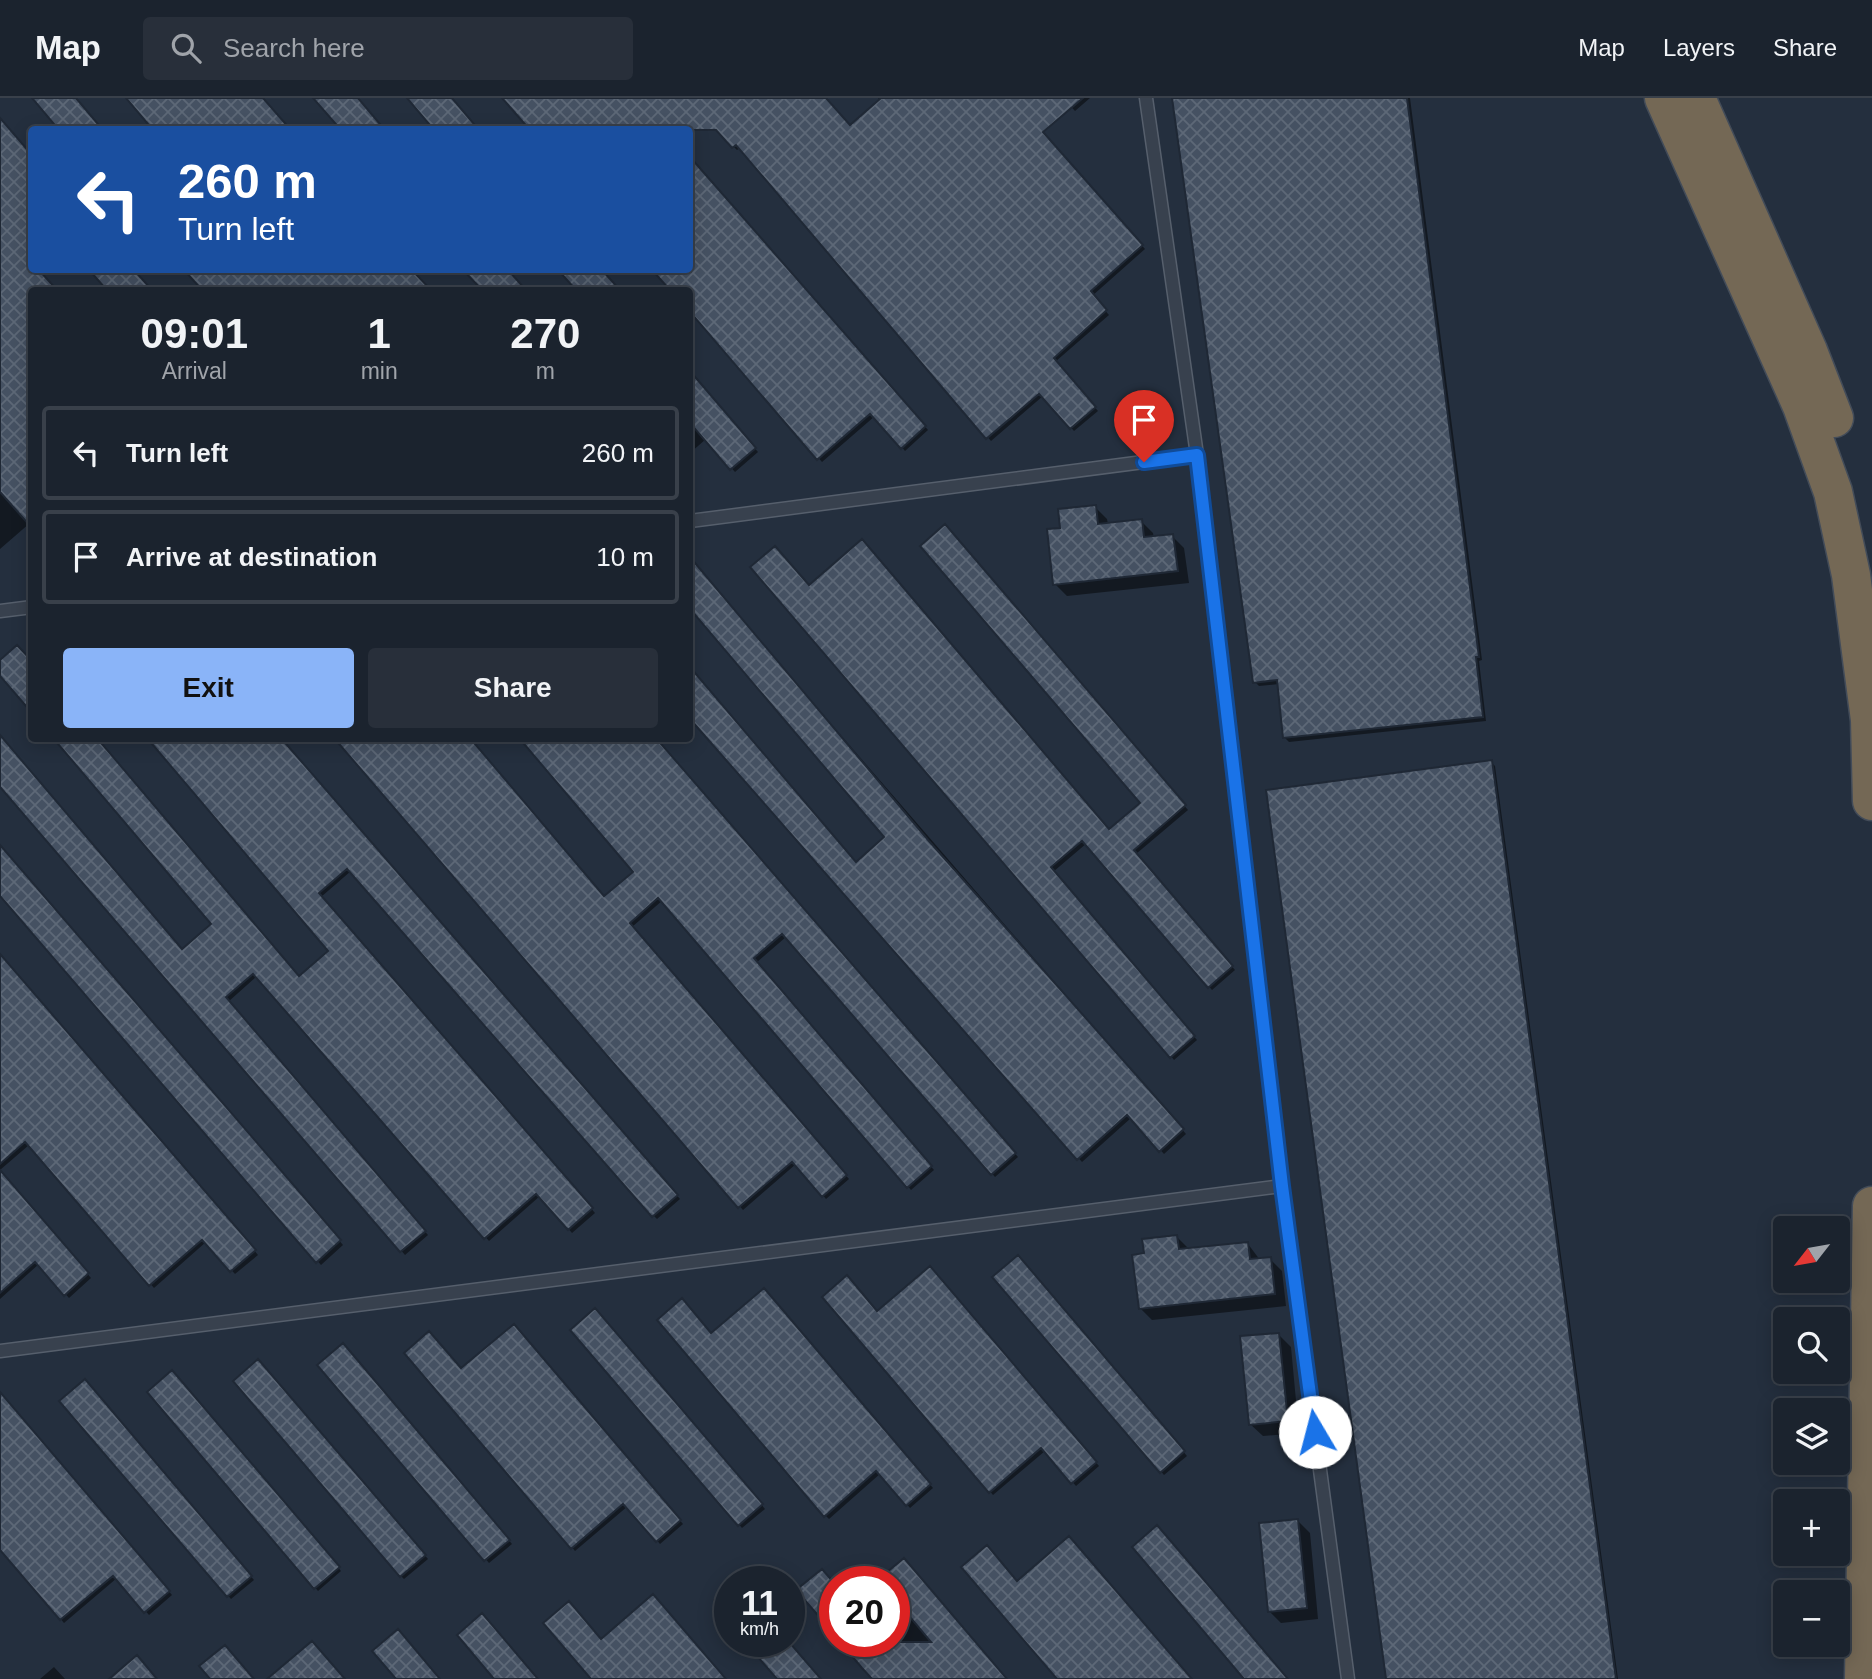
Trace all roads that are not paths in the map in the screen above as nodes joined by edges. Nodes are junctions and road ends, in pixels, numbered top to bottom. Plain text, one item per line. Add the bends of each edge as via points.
1 (1146, 98) edge
2 (1664, 98) edge
3 (1696, 98) edge
4 (1197, 455) junction
5 (693, 522) edge
6 (1872, 566) edge
7 (28, 608) edge
8 (0, 611) edge
9 (1872, 801) edge
10 (1282, 1186) junction
11 (1872, 1206) edge
12 (0, 1351) edge
13 (1348, 1679) edge
14 (1864, 1679) edge

1 - 4 lane
2 - 9 highway via 1802,406 1833,492 1851,575 1870,720
3 - 6 highway via 1833,414 1854,481
4 - 5 lane
4 - 10 lane
7 - 8 lane
10 - 12 lane
10 - 13 lane
11 - 14 highway

